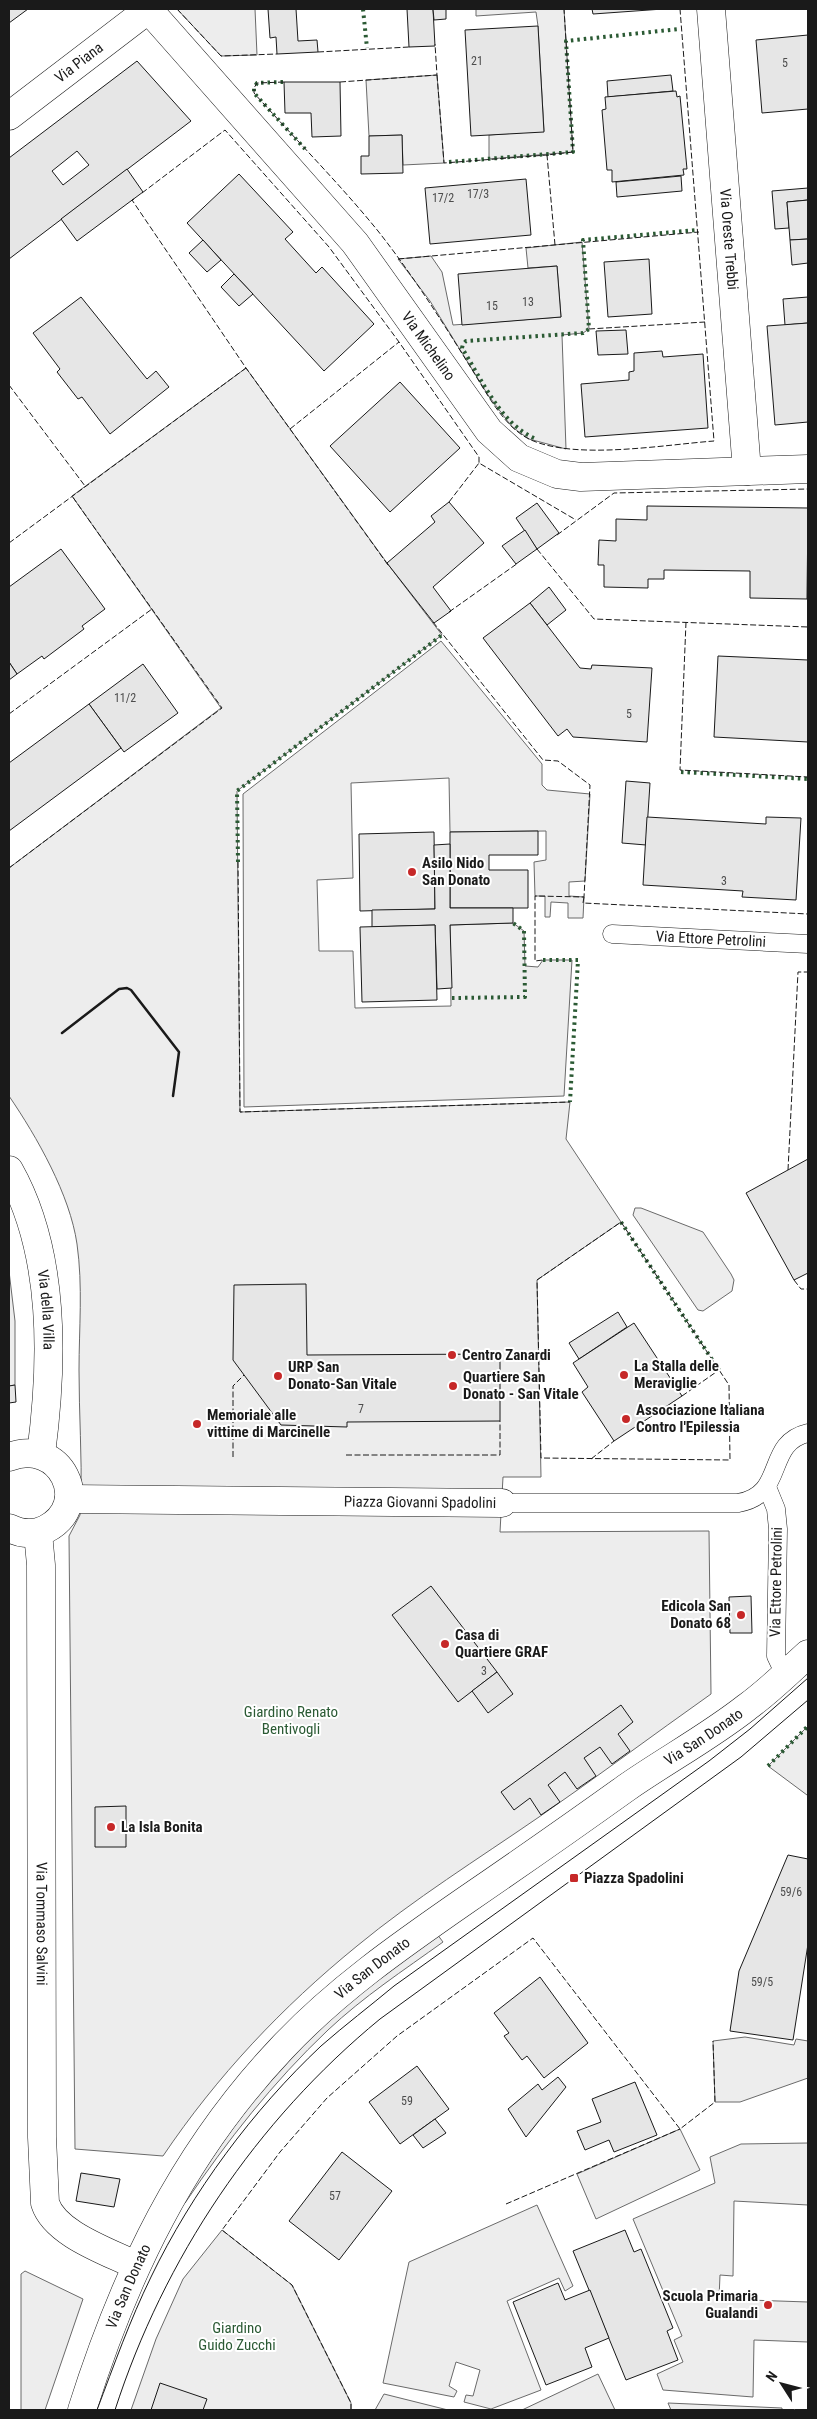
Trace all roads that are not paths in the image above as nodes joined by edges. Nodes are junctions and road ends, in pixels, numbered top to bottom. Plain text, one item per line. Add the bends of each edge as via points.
1 (148, 9) edge
2 (711, 9) edge
3 (9, 116) edge
4 (808, 469) edge
5 (747, 470) junction
6 (612, 934) dead end
7 (808, 944) edge
8 (9, 1170) edge
9 (808, 1433) edge
10 (41, 1454) junction
11 (9, 1458) edge
12 (767, 1488) junction
13 (69, 1500) junction
14 (502, 1503) joint
15 (9, 1528) edge
16 (38, 1533) junction
17 (808, 1654) edge
18 (785, 1675) junction
19 (135, 2265) junction
20 (82, 2410) edge

1 - 3 street, Via Piana
1 - 5 street, Via Michelino via 355,243 489,430 519,458 558,474 580,477
2 - 5 street, Via Oreste Trebbi
4 - 5 street, Via Michelino
6 - 7 lane, Via Ettore Petrolini
8 - 10 street, Via della Villa via 27,1213 44,1278 48,1375
9 - 12 lane via 800,1435 782,1450
10 - 11 street via 19,1453
10 - 13 street via 66,1477
12 - 14 lane, Piazza Giovanni Spadolini via 750,1501 738,1503
12 - 18 lane, Via Ettore Petrolini via 776,1510 778,1529 776,1656
13 - 14 street, Piazza Giovanni Spadolini
13 - 16 street via 59,1519
15 - 16 street via 16,1532
16 - 19 street, Via Tommaso Salvini via 41,1565 42,2137 45,2204 48,2213 63,2229
17 - 18 street, Via San Donato
18 - 19 street, Via San Donato via 748,1707 660,1764 388,1955 326,2005 282,2047 219,2123 167,2205
19 - 20 street, Via San Donato

